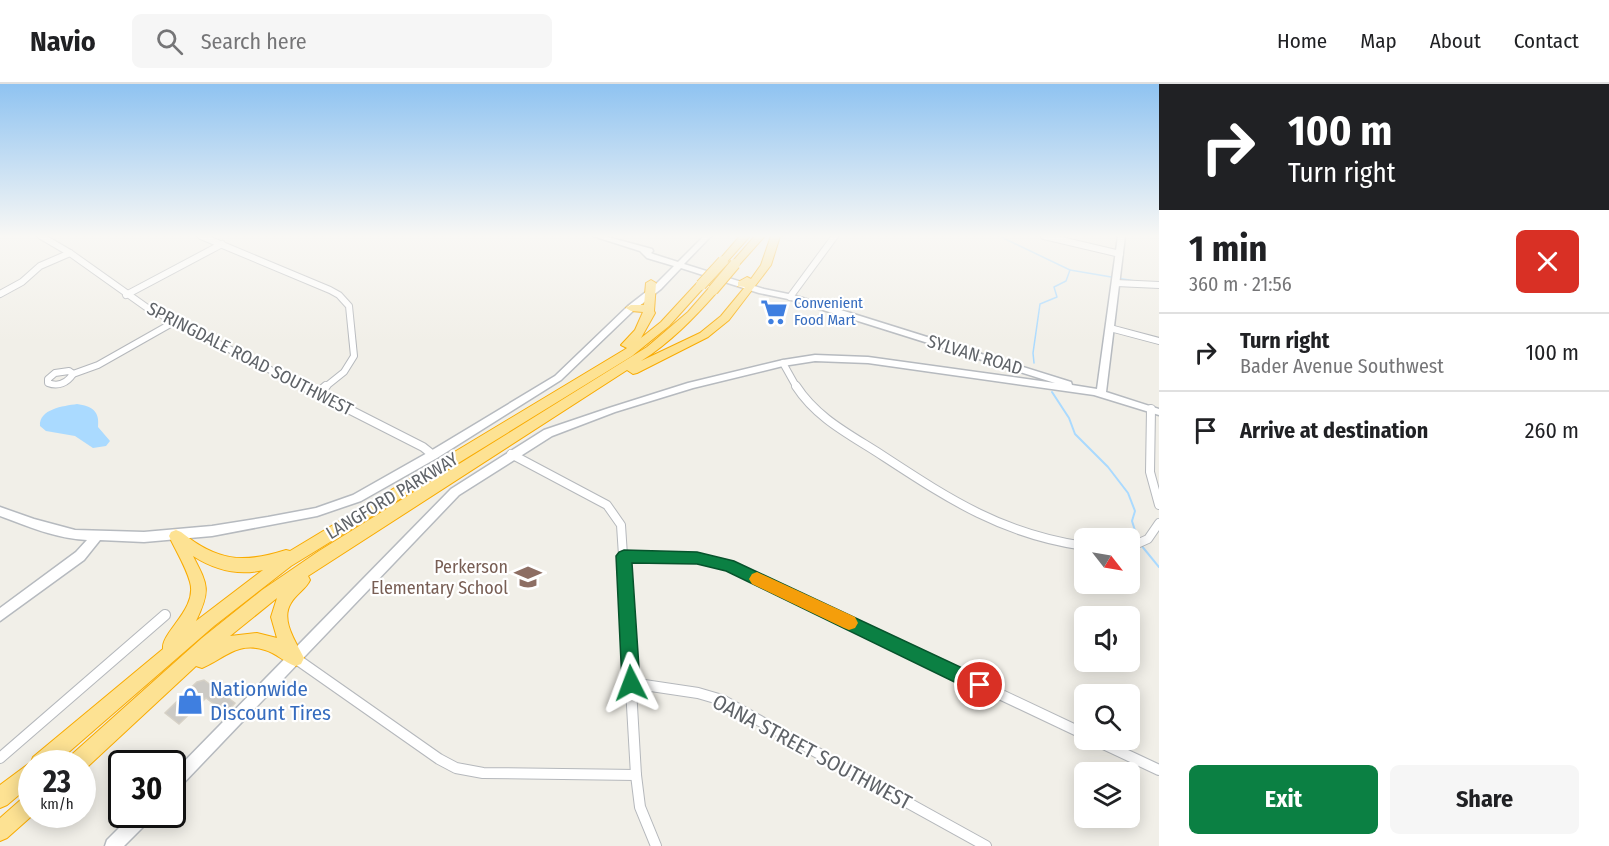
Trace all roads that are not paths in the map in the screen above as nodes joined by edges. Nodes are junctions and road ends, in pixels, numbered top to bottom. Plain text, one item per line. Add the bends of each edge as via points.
1 (34, 272) edge
2 (95, 272) edge
3 (170, 272) edge
4 (287, 272) edge
5 (667, 272) edge
6 (708, 272) edge
7 (713, 272) edge
8 (729, 272) edge
9 (760, 272) edge
10 (809, 272) edge
11 (1118, 272) edge
12 (1116, 283) junction
13 (748, 284) junction
14 (1159, 285) edge
15 (651, 288) junction
16 (0, 294) edge
17 (126, 295) junction
18 (790, 297) junction
19 (631, 308) junction
20 (650, 313) junction
21 (174, 321) junction
22 (1110, 328) junction
23 (1159, 341) edge
24 (783, 363) junction
25 (1009, 365) junction
26 (73, 374) dead end
27 (1044, 376) junction
28 (994, 377) junction
29 (1015, 378) junction
30 (581, 381) junction
31 (1033, 384) junction
32 (1098, 393) junction
33 (317, 394) junction
34 (559, 409) junction
35 (1155, 410) edge
36 (512, 454) junction
37 (433, 455) junction
38 (1159, 505) edge
39 (0, 511) edge
40 (1159, 524) edge
41 (97, 536) junction
42 (176, 536) junction
43 (1074, 544) edge
44 (1140, 544) edge
45 (341, 546) junction
46 (308, 547) junction
47 (624, 556) junction
48 (0, 615) edge
49 (165, 615) dead end
50 (295, 658) junction
51 (153, 667) junction
52 (631, 683) junction
53 (1074, 729) edge
54 (115, 730) junction
55 (56, 750) edge
56 (92, 750) edge
57 (1116, 750) edge
58 (0, 758) edge
59 (1159, 770) edge
60 (186, 771) edge
61 (636, 775) junction
62 (18, 783) edge
63 (0, 798) edge
64 (18, 815) edge
65 (130, 828) edge
66 (0, 831) edge
67 (113, 846) edge
68 (656, 846) edge
69 (986, 846) edge

1 - 16 street
2 - 17 street, SPRINGDALE ROAD SOUTHWEST
3 - 17 street
4 - 33 street via 330,290 346,301 351,312 354,356 344,372
5 - 15 street
6 - 13 street, SYLVAN ROAD
7 - 30 highway, LANGFORD PARKWAY, bridge via 654,334
8 - 34 highway, LANGFORD PARKWAY, bridge via 692,314 651,350
9 - 13 highway
10 - 18 street
11 - 12 street
12 - 14 street
12 - 22 street
13 - 18 street, SYLVAN ROAD
13 - 34 highway via 725,318 704,335
15 - 19 street
15 - 20 highway
17 - 21 street, SPRINGDALE ROAD SOUTHWEST
18 - 25 street, SYLVAN ROAD
19 - 20 highway via 644,308
19 - 37 street via 558,378
20 - 30 highway via 635,338
21 - 26 street via 98,365
21 - 33 street, SPRINGDALE ROAD SOUTHWEST
22 - 23 street
22 - 32 street
24 - 28 street via 851,358
24 - 36 street via 691,385 612,410 548,433
24 - 43 street via 804,397 827,420 958,505 1004,528
25 - 27 street, SYLVAN ROAD
25 - 29 street
27 - 29 street
27 - 31 street via 1043,382
27 - 32 street, SYLVAN ROAD
28 - 29 street
28 - 31 street
30 - 46 highway, LANGFORD PARKWAY
31 - 32 street
32 - 35 street, SYLVAN ROAD
33 - 37 street, SPRINGDALE ROAD SOUTHWEST
34 - 45 highway, LANGFORD PARKWAY
35 - 38 street via 1150,472
36 - 47 street via 607,505 621,525
36 - 50 street via 455,492
37 - 42 street via 357,498 317,512
39 - 41 street via 75,535
40 - 44 street via 1155,534
41 - 42 street
41 - 48 street via 80,556
42 - 46 highway via 204,557 230,566 265,564
42 - 51 highway via 199,584 198,602
45 - 50 highway via 280,604 280,629
45 - 54 highway, LANGFORD PARKWAY via 268,595
46 - 51 highway, LANGFORD PARKWAY via 252,586
47 - 52 street
47 - 53 street via 697,558 729,566
49 - 58 street
50 - 54 highway via 266,642 251,640 210,652 143,712
50 - 60 street
50 - 61 street via 456,768 483,773
51 - 55 highway, LANGFORD PARKWAY
52 - 61 street
52 - 69 street, OANA STREET SOUTHWEST via 722,700
54 - 56 highway, LANGFORD PARKWAY
57 - 59 street
61 - 68 street via 640,807
62 - 63 highway
64 - 66 highway
65 - 67 street

